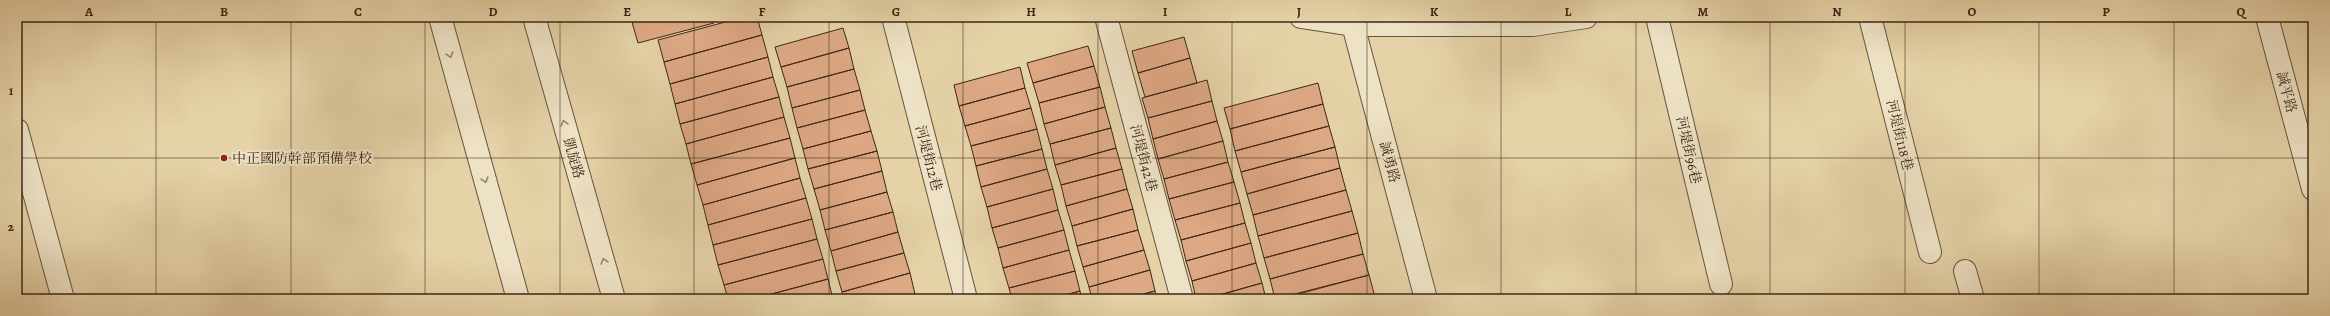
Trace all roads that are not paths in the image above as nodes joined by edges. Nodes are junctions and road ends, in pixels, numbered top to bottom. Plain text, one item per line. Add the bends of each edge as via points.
1 (440, 17) edge
2 (534, 17) edge
3 (893, 17) edge
4 (1106, 17) edge
5 (1301, 17) edge
6 (1586, 17) edge
7 (1657, 17) edge
8 (1870, 17) edge
9 (2267, 17) edge
10 (1353, 25) junction
11 (17, 130) edge
12 (2313, 190) edge
13 (1930, 252) dead end
14 (1965, 270) dead end
15 (1720, 284) dead end
16 (63, 299) edge
17 (518, 299) edge
18 (614, 299) edge
19 (966, 299) edge
20 (1182, 299) edge
21 (1426, 299) edge
22 (1973, 299) edge

1 -> 17 street
18 -> 2 street, 凱旋路
3 - 19 street, 河堤街12巷
4 - 20 street, 河堤街42巷
5 - 10 street
6 - 10 street via 1533,25
7 - 15 street, 河堤街96巷
8 - 13 street, 河堤街118巷
9 - 12 street, 誠平路
10 - 21 street, 誠勇路
11 - 16 street
14 - 22 street

